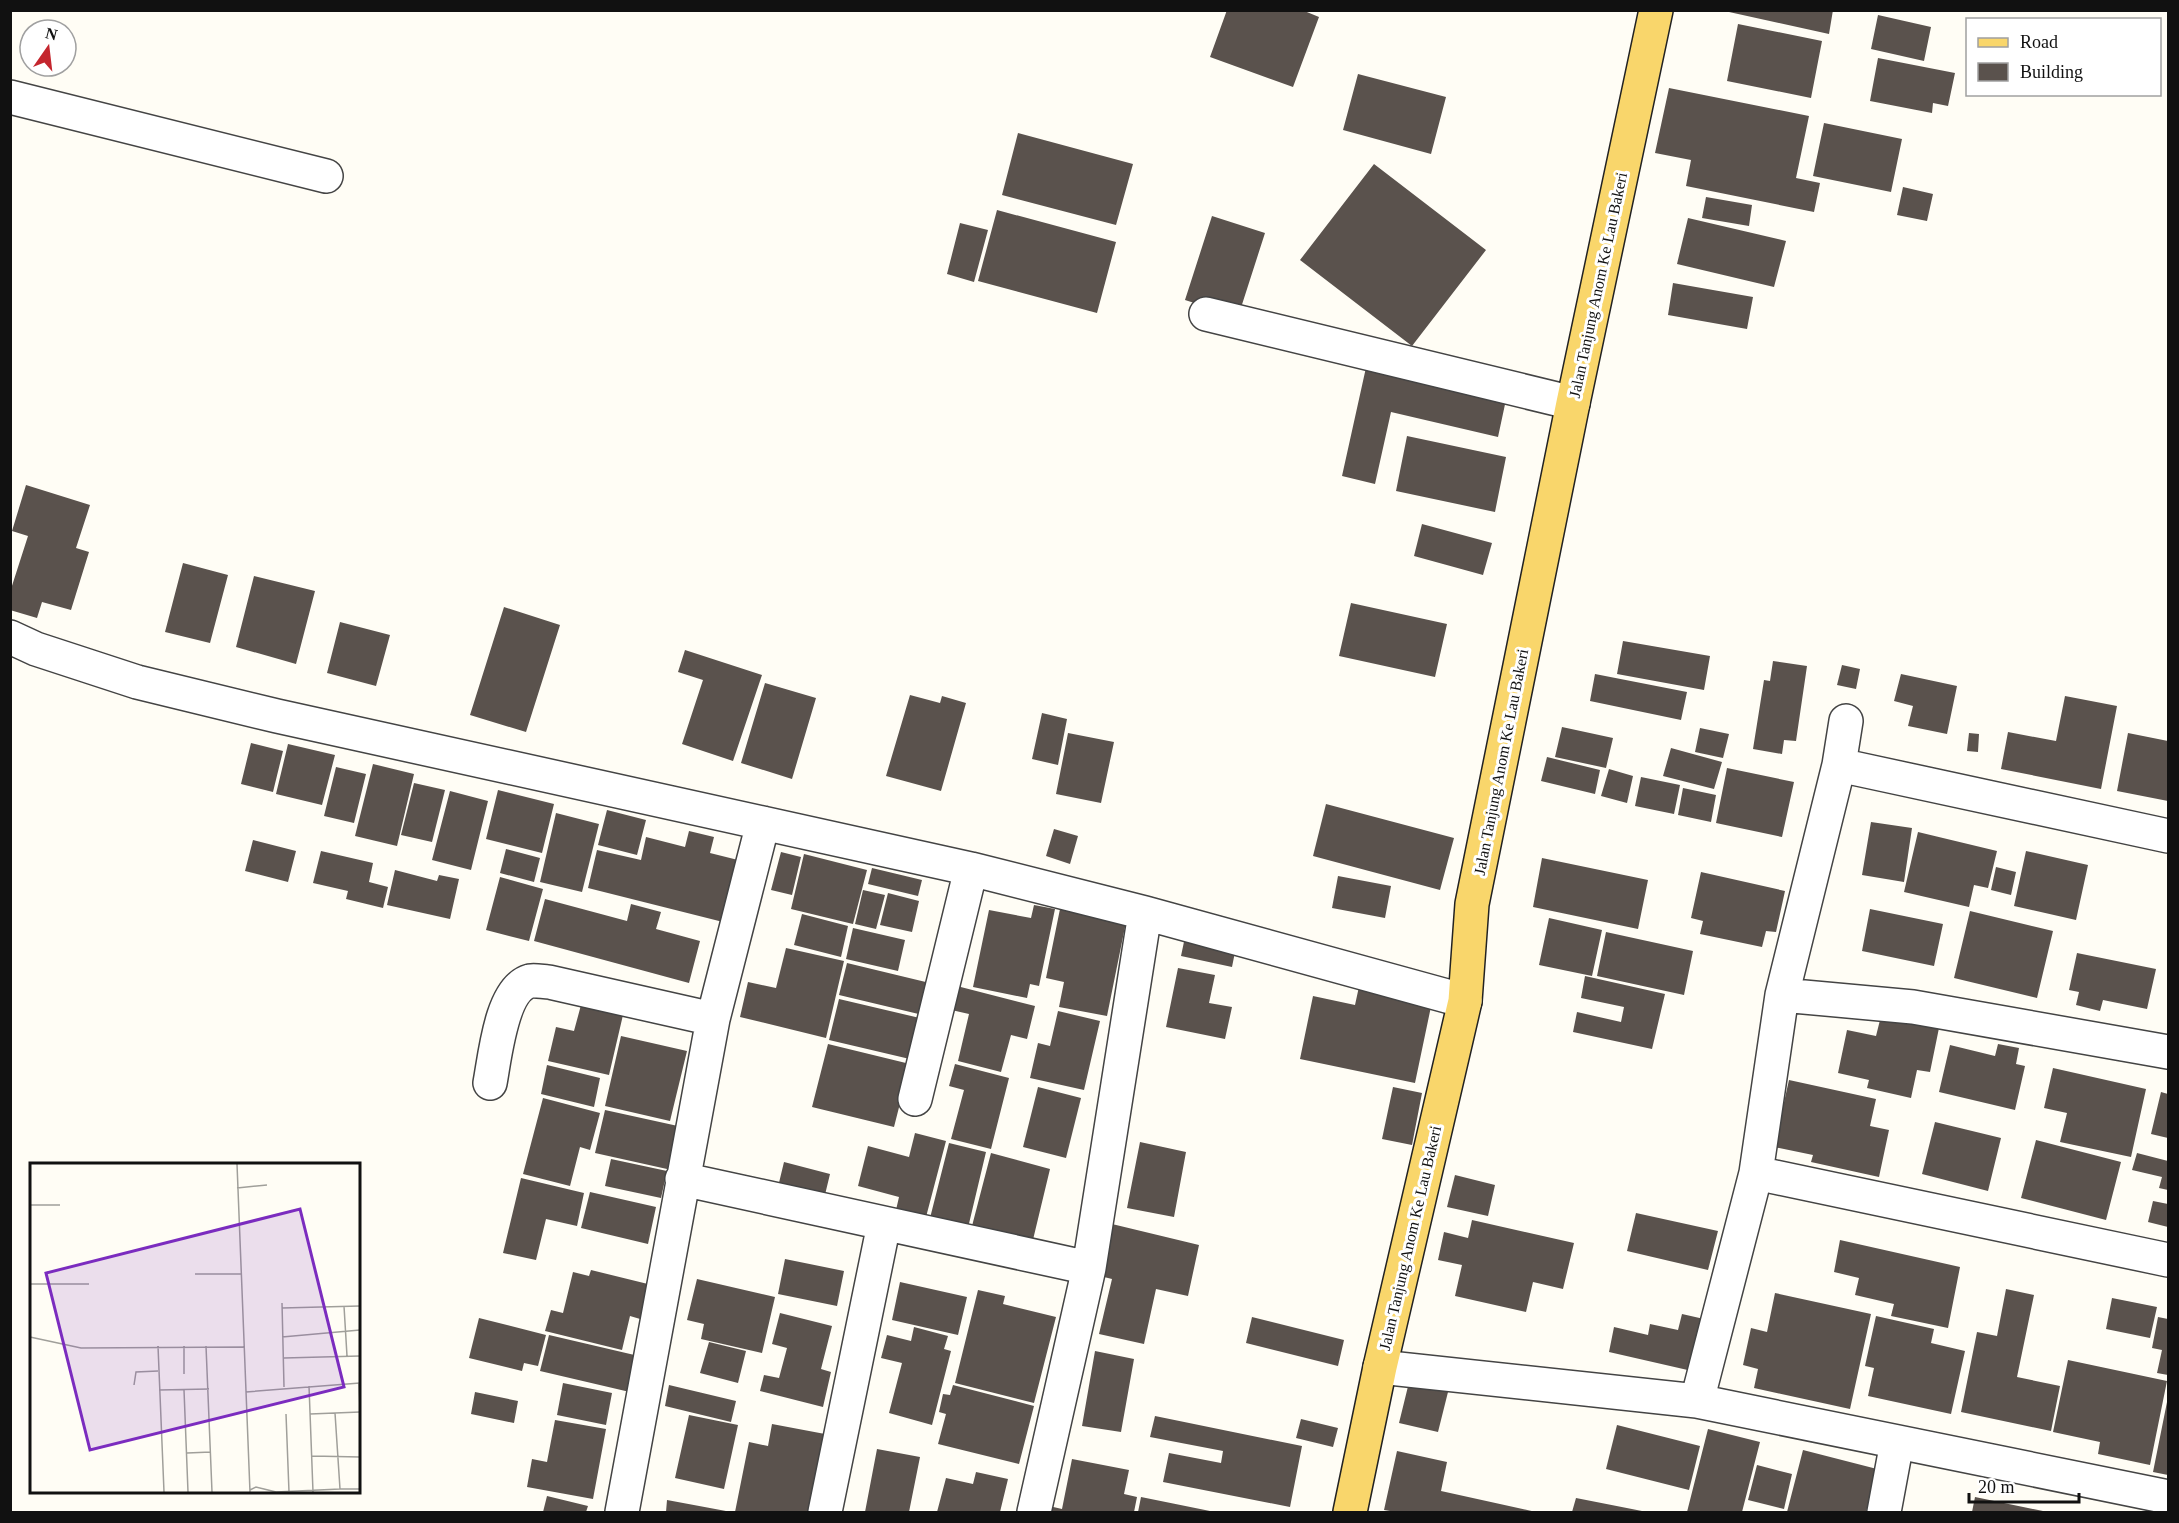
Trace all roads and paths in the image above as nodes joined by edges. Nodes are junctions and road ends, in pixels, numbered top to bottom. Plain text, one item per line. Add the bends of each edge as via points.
1 (1656, 10) edge
2 (10, 97) edge
3 (326, 176) dead end
4 (1206, 314) dead end
5 (1573, 403) junction
6 (10, 637) edge
7 (1846, 721) dead end
8 (1839, 765) junction
9 (763, 823) junction
10 (2169, 836) edge
11 (971, 869) junction
12 (1145, 913) junction
13 (1782, 995) junction
14 (1465, 1001) junction
15 (713, 1019) junction
16 (2169, 1052) edge
17 (489, 1083) dead end
18 (915, 1099) dead end
19 (1756, 1173) junction
20 (682, 1179) junction
21 (884, 1224) junction
22 (2169, 1260) edge
23 (1089, 1269) junction
24 (1380, 1367) junction
25 (1697, 1401) junction
26 (1897, 1442) junction
27 (2169, 1497) edge
28 (622, 1512) edge
29 (825, 1512) edge
30 (1034, 1512) edge
31 (1350, 1512) edge
32 (1884, 1512) edge

1 - 5 main road, Jalan Tanjung Anom Ke Lau Bakeri
2 - 3 street
4 - 5 street
5 - 14 main road, Jalan Tanjung Anom Ke Lau Bakeri via 1472,904
6 - 9 street via 148,684 277,716
7 - 8 street
8 - 10 street
8 - 13 street
9 - 11 street
9 - 15 street
11 - 12 street
11 - 18 street
12 - 14 street
12 - 23 street
13 - 16 street via 1913,1007
13 - 19 street
14 - 24 main road, Jalan Tanjung Anom Ke Lau Bakeri
15 - 17 street via 530,981 516,992 504,1011
15 - 20 street
19 - 22 street
19 - 25 street
20 - 21 street
20 - 28 street
21 - 23 street
21 - 29 street
23 - 30 street
24 - 25 street
24 - 31 main road, Jalan Tanjung Anom Ke Lau Bakeri
25 - 26 street
26 - 27 street
26 - 32 street

